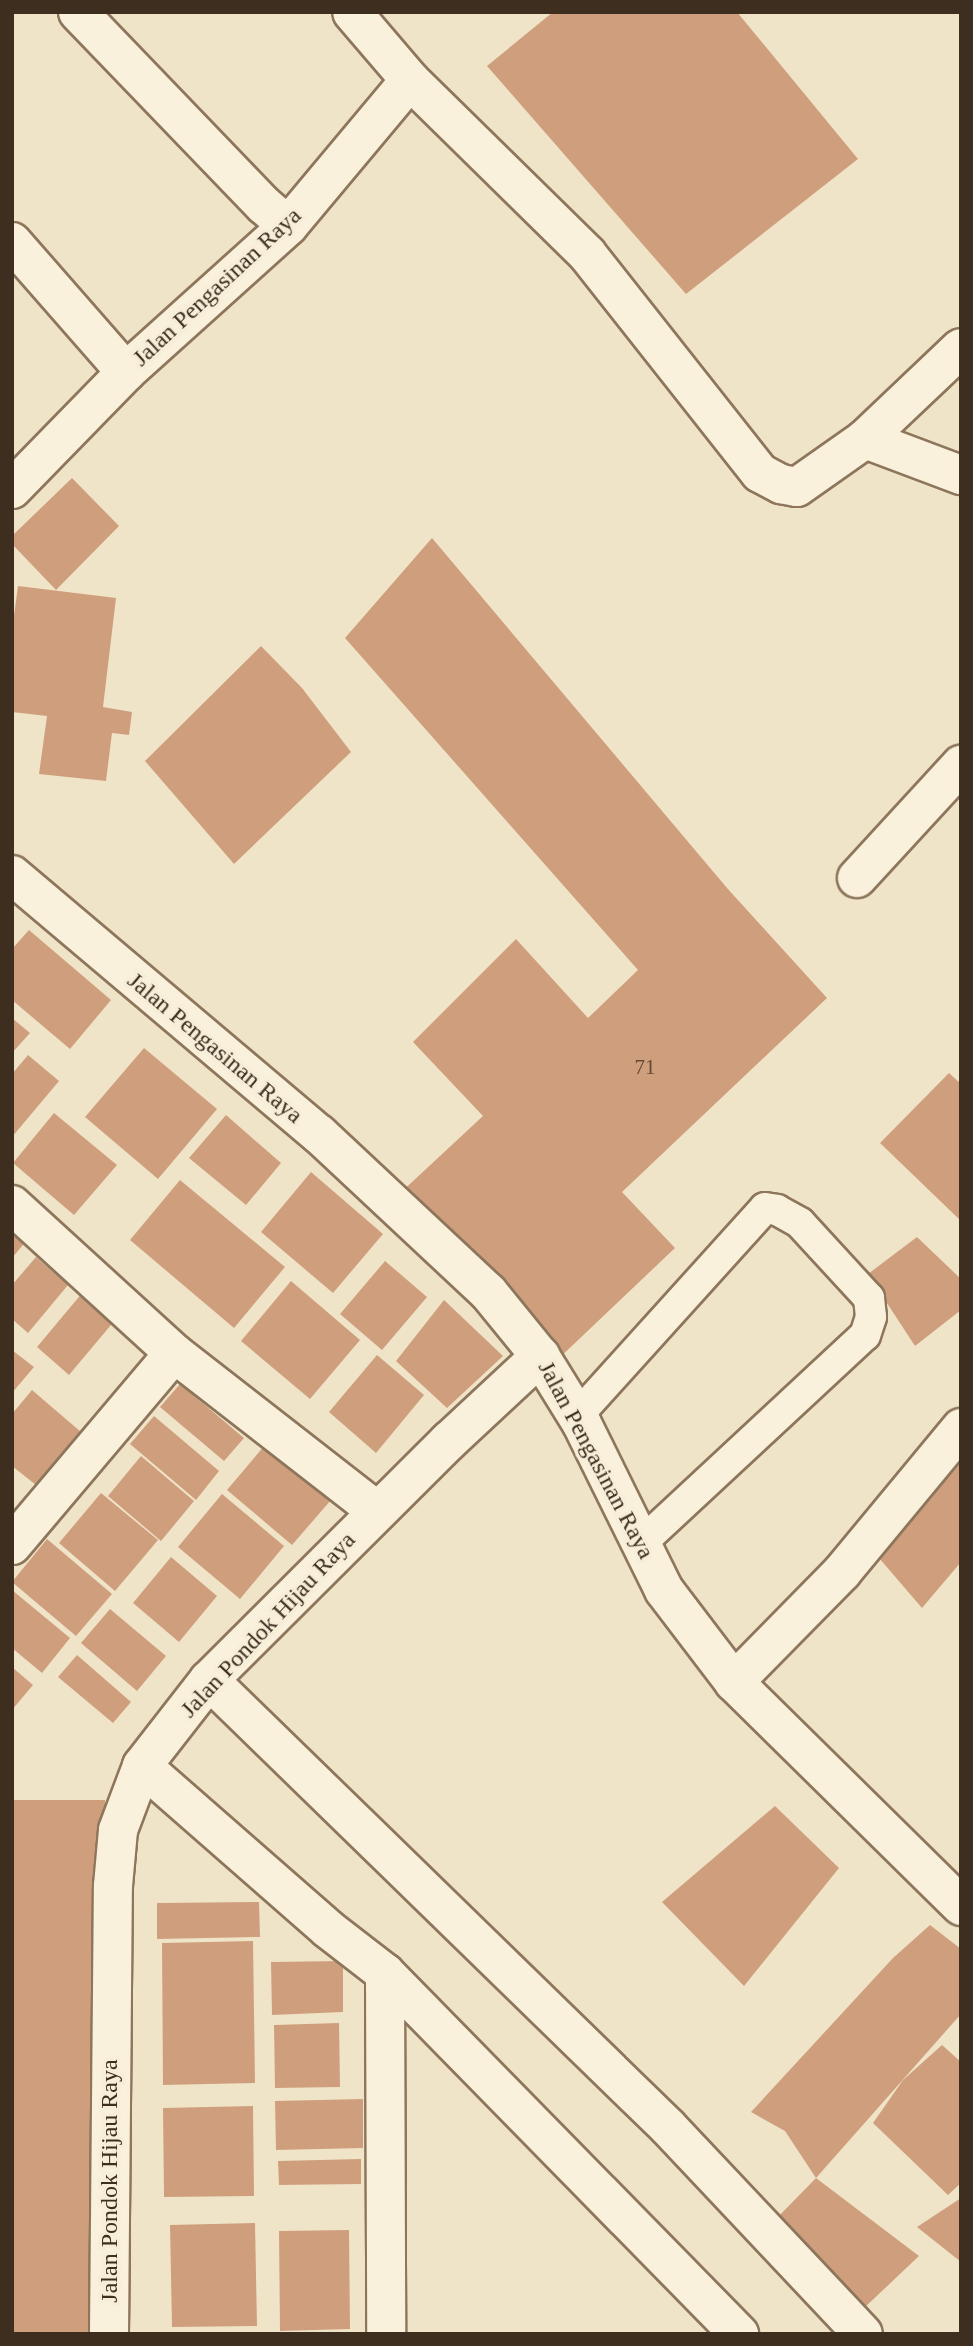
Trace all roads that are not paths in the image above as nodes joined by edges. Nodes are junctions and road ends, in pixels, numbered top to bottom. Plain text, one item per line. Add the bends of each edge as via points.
1 (78, 12) edge
2 (352, 12) edge
3 (410, 80) junction
4 (288, 226) junction
5 (12, 242) edge
6 (961, 348) edge
7 (126, 372) junction
8 (865, 439) junction
9 (961, 475) edge
10 (12, 489) edge
11 (961, 765) edge
12 (12, 875) edge
13 (857, 878) dead end
14 (12, 1205) edge
15 (174, 1353) junction
16 (540, 1356) junction
17 (576, 1416) junction
18 (961, 1428) edge
19 (377, 1511) junction
20 (19, 1524) edge
21 (642, 1542) junction
22 (209, 1680) junction
23 (734, 1682) junction
24 (142, 1766) junction
25 (961, 1906) edge
26 (385, 1973) junction
27 (109, 2334) edge
28 (386, 2334) edge
29 (739, 2334) edge
30 (863, 2334) edge

1 - 4 street
2 - 3 street
3 - 4 street, Jalan Pengasinan Raya
3 - 8 street via 587,254 760,473 797,487
4 - 7 street, Jalan Pengasinan Raya
5 - 7 street
6 - 8 street
7 - 10 street, Jalan Pengasinan Raya
8 - 9 street
11 - 13 street
12 - 16 street, Jalan Pengasinan Raya via 318,1134 488,1292
14 - 15 street
15 - 19 street
15 - 20 street
16 - 17 street, Jalan Pengasinan Raya
16 - 19 street, Jalan Pondok Hijau Raya
17 - 21 street, Jalan Pengasinan Raya
17 - 21 lane via 765,1208 800,1223 869,1298 871,1317 865,1335
18 - 23 street via 842,1572
19 - 22 street, Jalan Pondok Hijau Raya
21 - 23 street, Jalan Pengasinan Raya via 664,1590
22 - 24 street, Jalan Pondok Hijau Raya
22 - 30 street via 668,2127
23 - 25 street, Jalan Pengasinan Raya
24 - 26 street
24 - 27 street, Jalan Pondok Hijau Raya via 118,1830 113,1886
26 - 28 street
26 - 29 street

